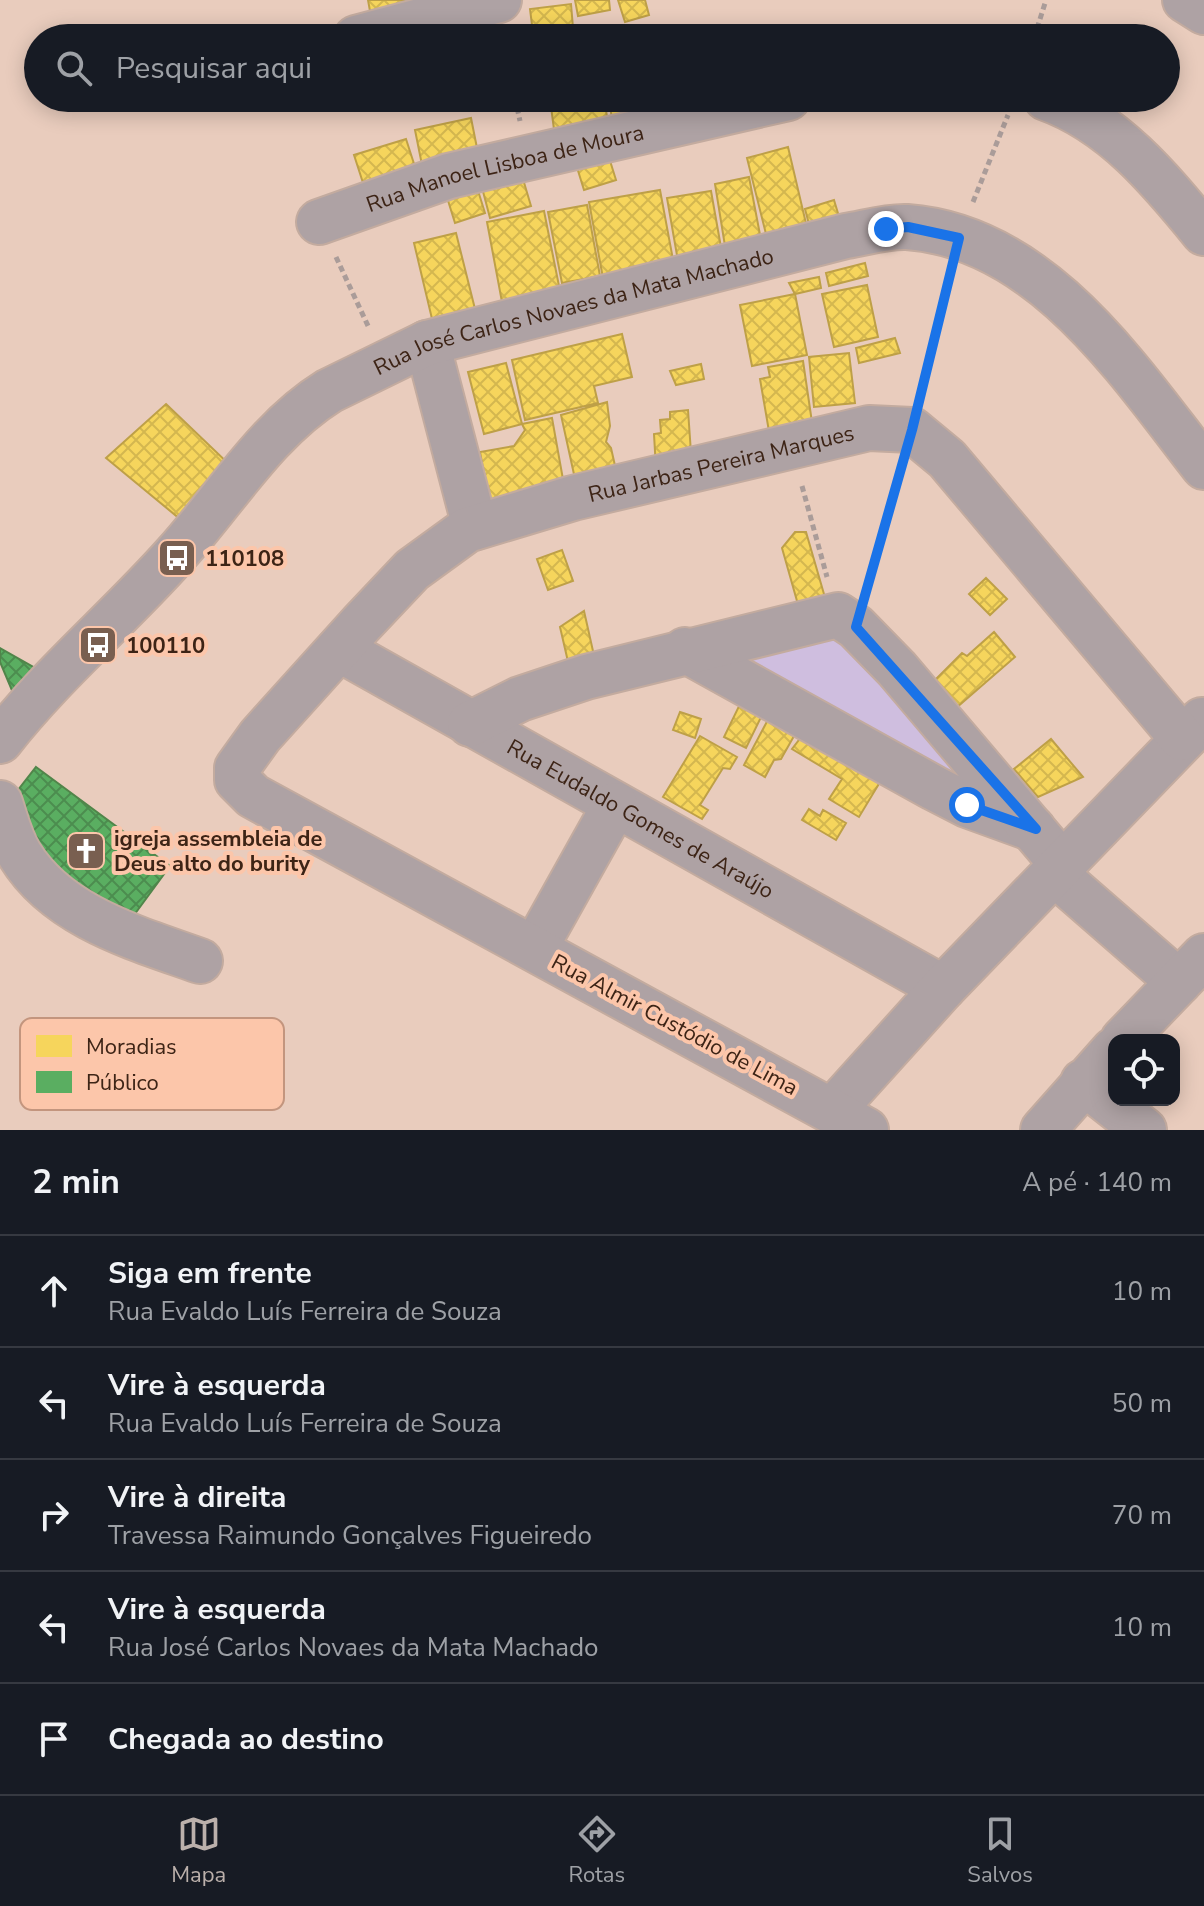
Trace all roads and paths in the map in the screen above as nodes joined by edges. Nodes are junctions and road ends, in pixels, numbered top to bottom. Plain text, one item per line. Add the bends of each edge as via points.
1 (499, 0) edge
2 (1046, 0) edge
3 (1185, 0) edge
4 (1204, 12) edge
5 (409, 24) edge
6 (1038, 24) edge
7 (727, 112) edge
8 (1023, 112) edge
9 (1070, 112) edge
10 (319, 222) joint
11 (1204, 233) edge
12 (959, 238) junction
13 (427, 343) junction
14 (385, 361) junction
15 (912, 430) junction
16 (790, 447) junction
17 (1204, 467) edge
18 (475, 527) junction
19 (847, 621) junction
20 (339, 649) junction
21 (685, 650) junction
22 (470, 724) junction
23 (1193, 728) edge
24 (3, 731) edge
25 (237, 780) joint
26 (0, 803) edge
27 (615, 805) junction
28 (1036, 829) junction
29 (1059, 870) junction
30 (535, 948) junction
31 (200, 961) dead end
32 (1192, 969) edge
33 (943, 988) junction
34 (1129, 1034) edge
35 (1108, 1056) edge
36 (1083, 1082) junction
37 (849, 1120) edge
38 (1043, 1130) edge
39 (1144, 1130) edge

1 - 5 street
2 - 6 path
3 - 4 street
7 - 10 street, Rua Manoel Lisboa de Moura via 449,176
8 - 12 path
9 - 11 street via 1082,114 1126,146
10 - 14 path
12 - 13 street, Rua José Carlos Novaes da Mata Machado via 908,227 846,236
12 - 15 path
12 - 17 street, Rua José Carlos Novaes da Mata Machado via 1012,260 1061,301 1148,395
13 - 14 street, Rua José Carlos Novaes da Mata Machado
13 - 18 street
14 - 24 street, Rua José Carlos Novaes da Mata Machado via 315,400 260,453 177,554
15 - 16 street, Rua Jarbas Pereira Marques via 869,428
15 - 19 path
15 - 23 street via 947,459
16 - 18 street, Rua Jarbas Pereira Marques
16 - 19 path
18 - 20 street, Rua Jarbas Pereira Marques via 412,570
19 - 21 street
19 - 28 street
20 - 22 street, Rua Eudaldo Gomes de Araújo
20 - 25 street, Rua Jarbas Pereira Marques via 260,736 237,768
21 - 22 street via 543,690
21 - 28 street via 934,788
22 - 27 street, Rua Eudaldo Gomes de Araújo
23 - 29 street, Rua Almir Custódio de Lima
25 - 30 street, Rua Almir Custódio de Lima via 253,796
26 - 31 street via 21,857 64,901 130,936
27 - 30 street
27 - 33 street, Rua Eudaldo Gomes de Araújo
28 - 29 street
29 - 32 street
29 - 33 street, Rua Almir Custódio de Lima
30 - 37 street, Rua Almir Custódio de Lima
32 - 34 street
33 - 37 street, Rua Almir Custódio de Lima
35 - 36 street
36 - 38 street
36 - 39 street

